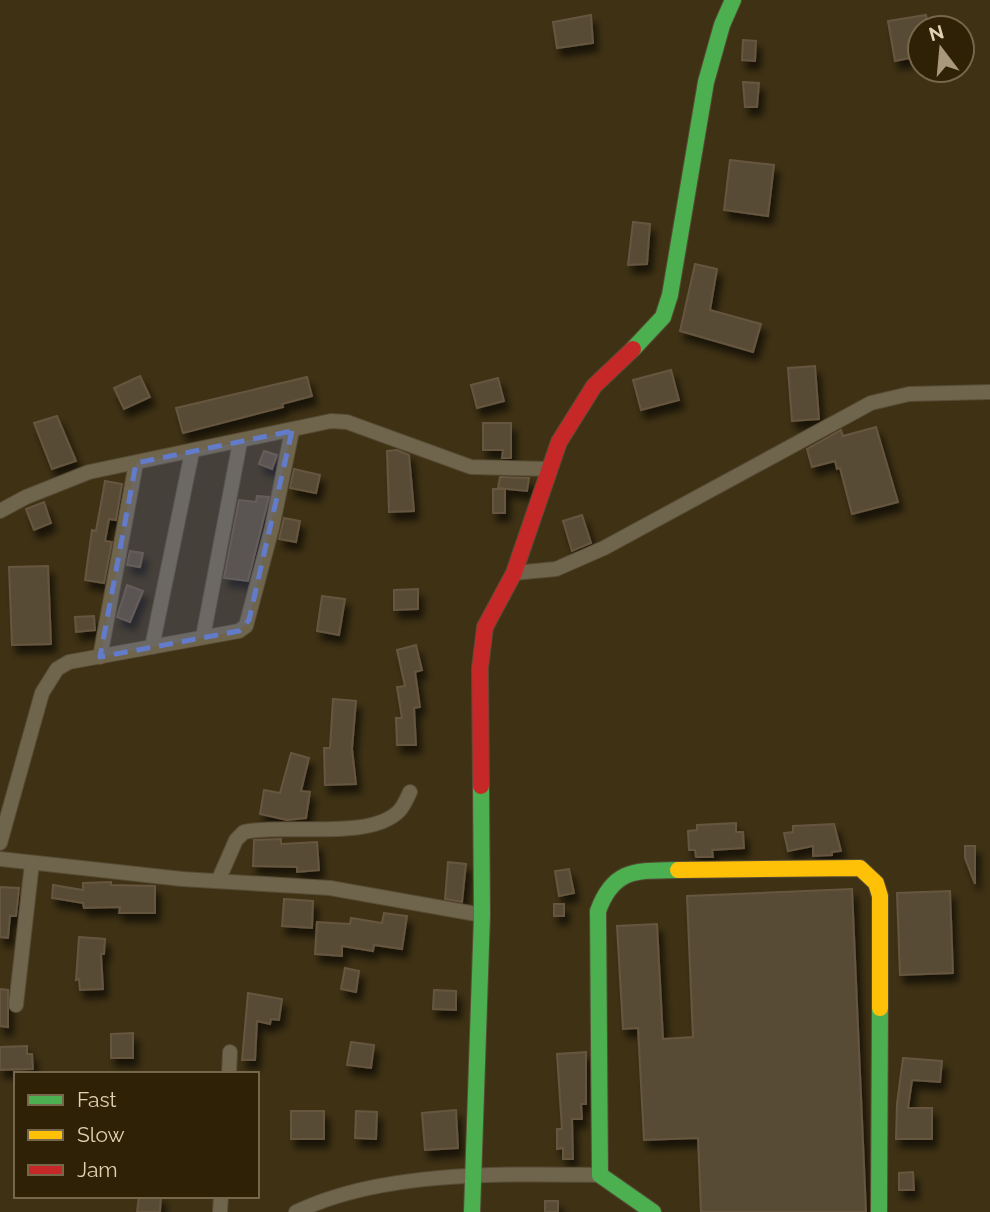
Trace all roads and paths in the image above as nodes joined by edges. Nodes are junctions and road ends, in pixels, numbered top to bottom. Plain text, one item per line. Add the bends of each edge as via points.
1 (733, 0) edge
2 (990, 392) edge
3 (292, 430) junction
4 (240, 442) junction
5 (192, 452) junction
6 (136, 463) junction
7 (550, 469) junction
8 (0, 511) edge
9 (514, 573) junction
10 (203, 638) junction
11 (152, 647) junction
12 (100, 657) junction
13 (410, 792) dead end
14 (0, 843) edge
15 (0, 859) edge
16 (32, 863) junction
17 (218, 881) junction
18 (482, 915) junction
19 (16, 1005) dead end
20 (230, 1052) dead end
21 (229, 1072) edge
22 (472, 1174) junction
23 (600, 1175) junction
24 (296, 1212) edge
25 (472, 1212) edge
26 (653, 1212) edge
27 (879, 1212) edge

1 - 7 main road via 706,82 663,317 594,386 559,442
2 - 9 street via 909,394 871,403 604,548 556,569
3 - 4 street
3 - 7 street via 347,422 471,467
3 - 10 street via 249,620 239,631
4 - 5 street
4 - 10 street
5 - 6 street
5 - 11 street
6 - 8 street via 89,472
6 - 12 street
7 - 9 main road
9 - 18 main road via 485,627 480,668
10 - 11 street
11 - 12 street
12 - 14 street via 69,662 57,669 42,693
13 - 17 street via 401,810 366,826 244,832
15 - 16 street
16 - 17 street
16 - 19 street
17 - 18 street via 330,888
18 - 22 main road
20 - 21 street
22 - 23 street
22 - 24 street via 333,1196
22 - 25 main road
23 - 26 main road
23 - 27 main road via 598,911 604,893 619,876 635,871 860,868 869,873 880,896

